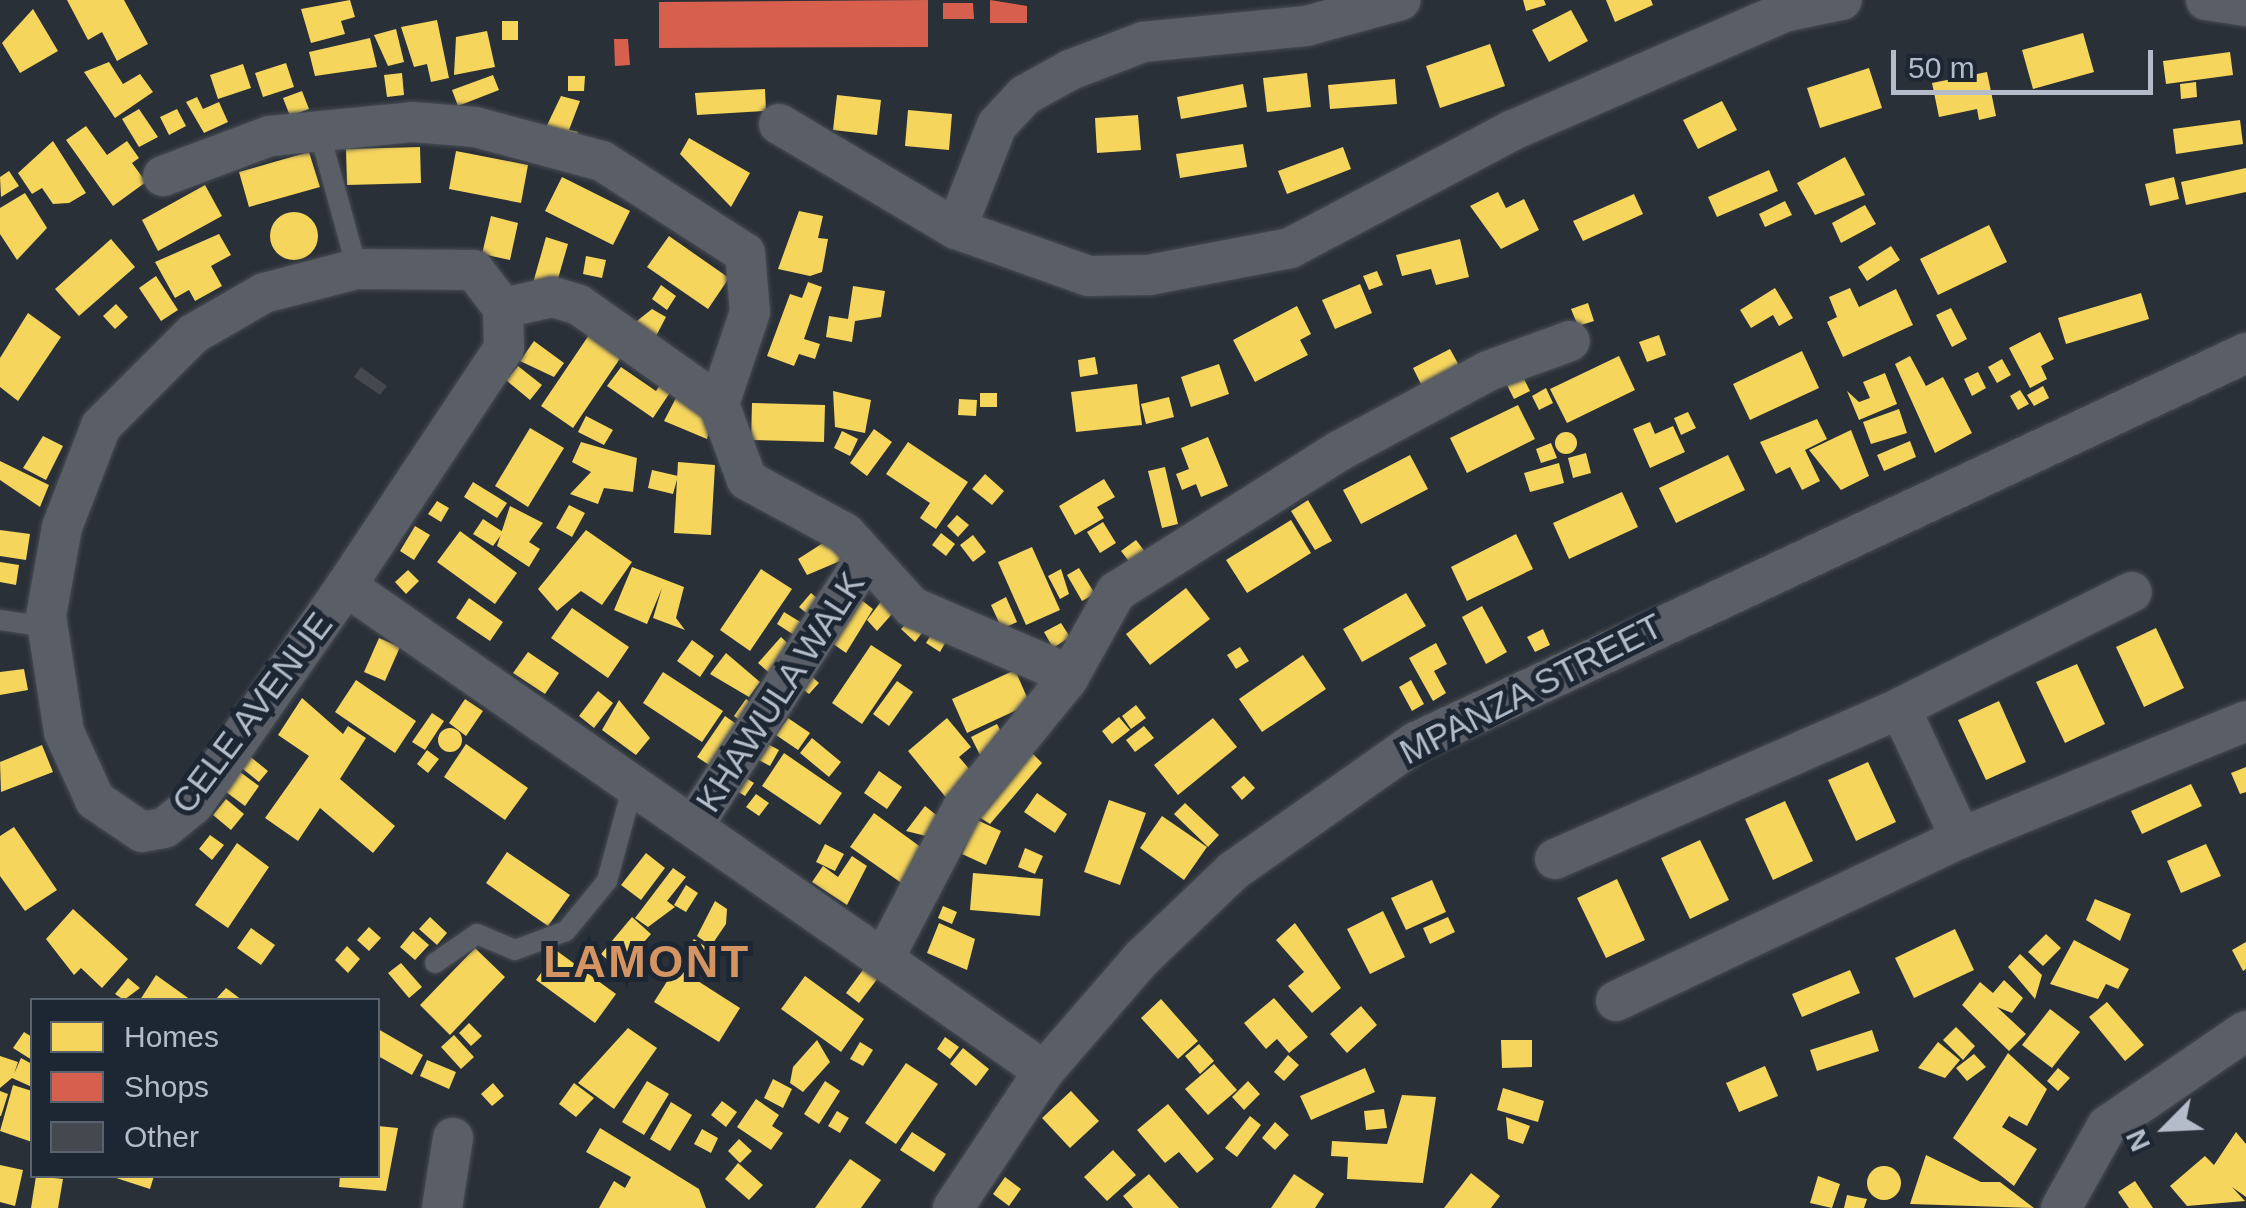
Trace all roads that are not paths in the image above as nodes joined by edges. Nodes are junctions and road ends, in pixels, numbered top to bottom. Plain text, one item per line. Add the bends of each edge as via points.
1 (1401, 0) edge
2 (1842, 0) edge
3 (2206, 0) edge
4 (2246, 6) edge
5 (779, 124) dead end
6 (318, 126) junction
7 (163, 176) dead end
8 (956, 229) junction
9 (356, 269) junction
10 (503, 308) junction
11 (1570, 341) dead end
12 (2246, 352) edge
13 (719, 404) junction
14 (866, 558) junction
15 (346, 586) junction
16 (2132, 592) dead end
17 (0, 620) edge
18 (46, 627) junction
19 (1070, 675) junction
20 (1900, 708) junction
21 (2246, 720) edge
22 (633, 786) junction
23 (693, 826) junction
24 (1961, 838) junction
25 (1555, 859) dead end
26 (885, 956) junction
27 (435, 963) dead end
28 (1616, 1001) dead end
29 (2246, 1031) edge
30 (1044, 1071) junction
31 (454, 1138) dead end
32 (442, 1208) edge
33 (954, 1208) edge
34 (2060, 1208) edge

1 - 8 street via 1306,26 1143,42 1070,70 1025,94 997,125
2 - 8 street via 1784,12 1514,130 1290,248 1169,272 1089,276
3 - 4 street
5 - 8 street
6 - 7 street via 217,149
6 - 9 lane
6 - 13 street via 475,127 585,156 736,243 748,267 750,312
9 - 10 street, CELE AVENUE via 474,270
9 - 18 street, CELE AVENUE via 264,293 193,334 112,414 84,457 62,526
10 - 13 street via 553,297 579,306
10 - 15 street, CELE AVENUE via 504,348
11 - 19 street via 1488,371 1339,451 1140,572 1100,612
12 - 30 street, MPANZA STREET via 1416,742 1233,871
13 - 14 street, KHAWULA WALK via 747,480 825,519
14 - 19 street, KHAWULA WALK via 912,607
14 - 23 street, KHAWULA WALK
15 - 18 street, CELE AVENUE via 194,804 153,833 118,822 96,800 64,732
15 - 22 street, CELE AVENUE
16 - 20 street
17 - 18 lane
19 - 26 street via 979,784
20 - 24 street
20 - 25 street
21 - 24 street
22 - 23 street, CELE AVENUE
22 - 27 lane via 607,881 566,932 515,950 477,934
23 - 26 street, CELE AVENUE
24 - 28 street
26 - 30 street, CELE AVENUE
29 - 34 street via 2108,1126
30 - 33 street, MPANZA STREET
31 - 32 street

